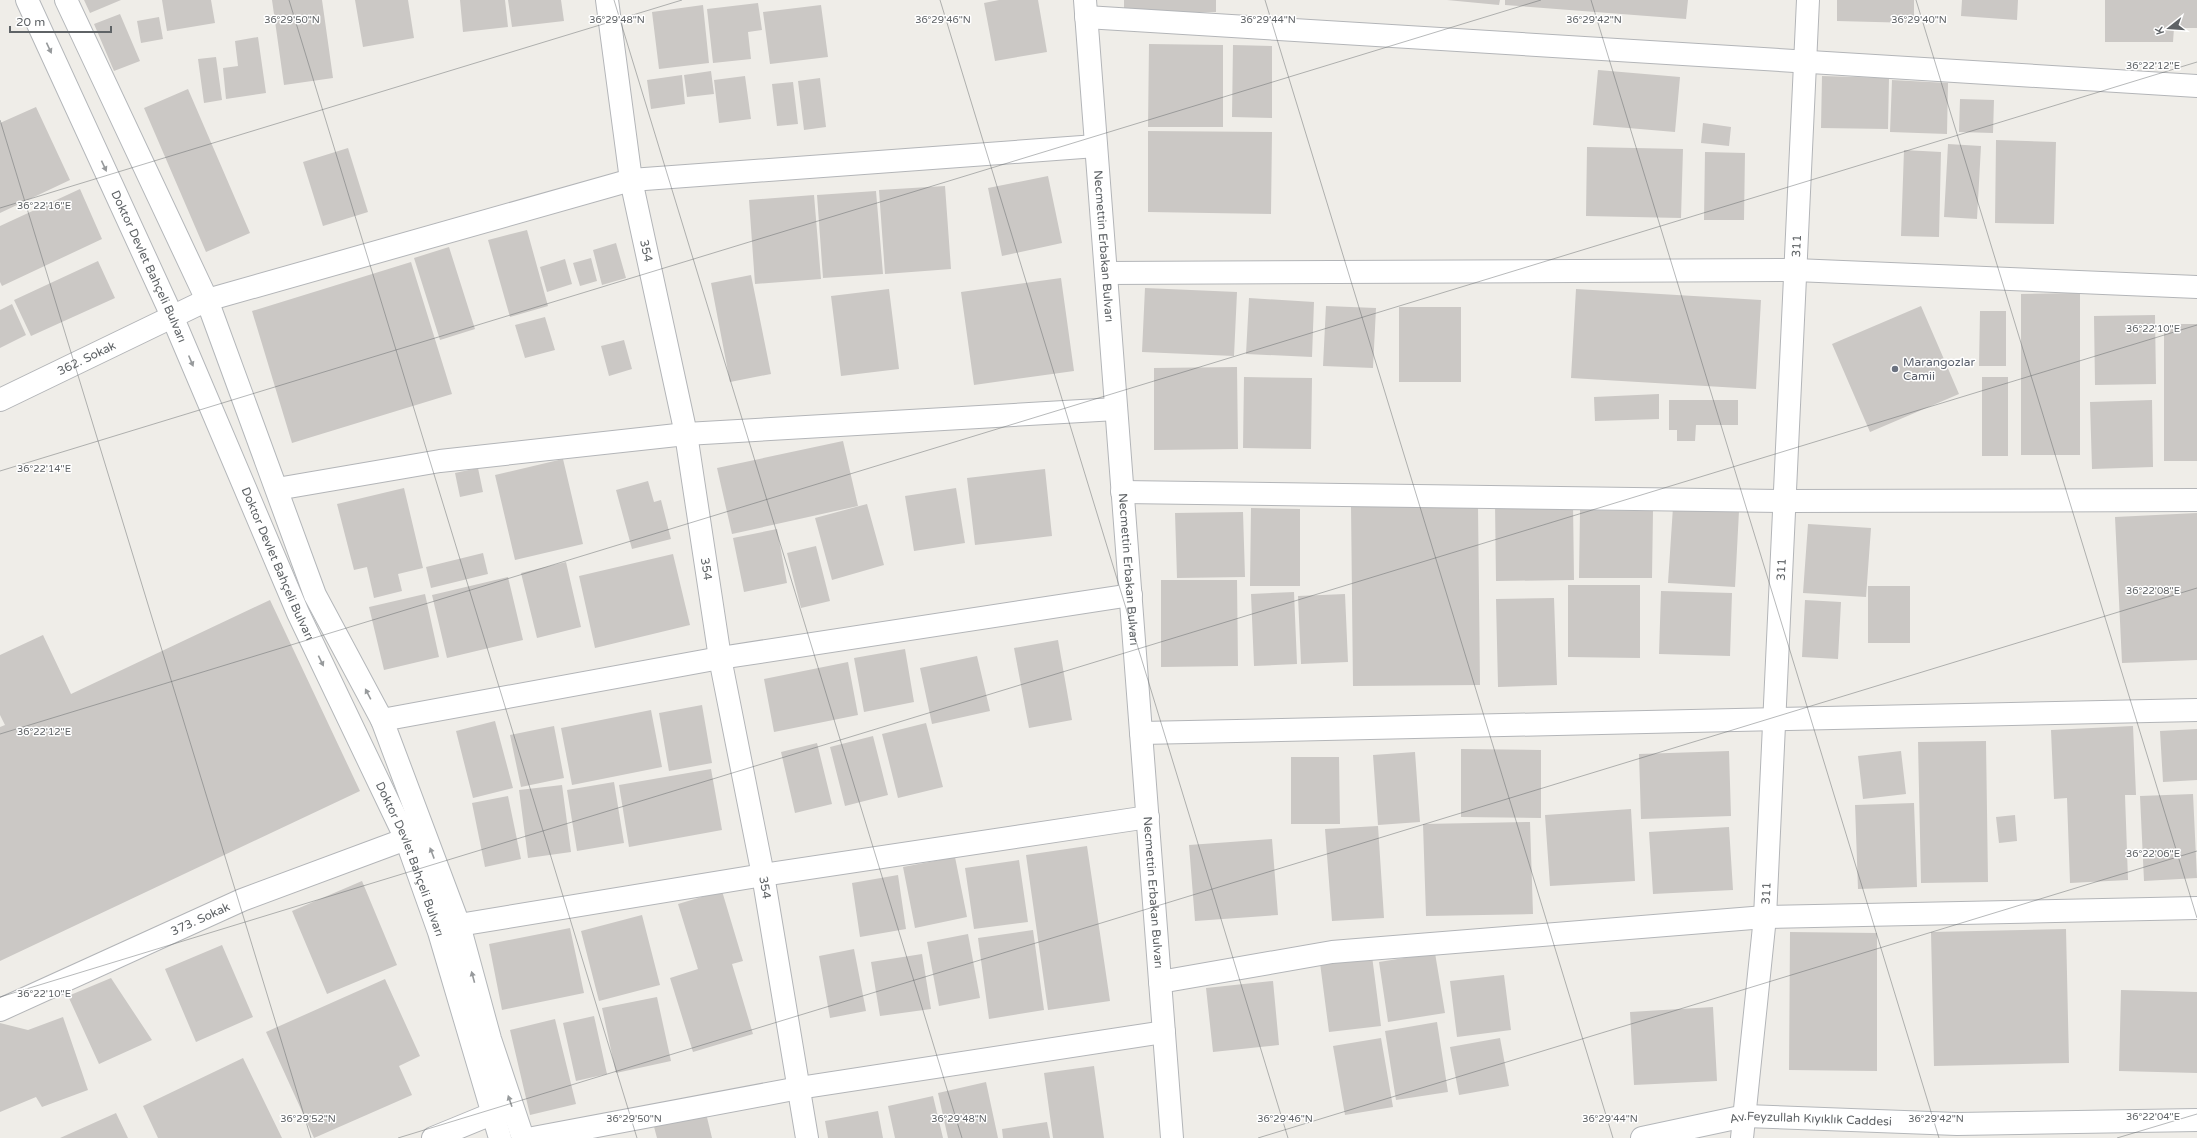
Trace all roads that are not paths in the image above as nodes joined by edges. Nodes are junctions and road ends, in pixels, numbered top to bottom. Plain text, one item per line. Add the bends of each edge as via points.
1 (27, 0) edge
2 (66, 0) edge
3 (607, 0) edge
4 (1808, 0) edge
5 (1086, 9) edge
6 (1805, 61) junction
7 (2197, 86) edge
8 (1096, 146) junction
9 (631, 180) junction
10 (1795, 270) junction
11 (1106, 273) junction
12 (2197, 287) edge
13 (206, 300) junction
14 (172, 316) junction
15 (0, 400) edge
16 (1116, 409) junction
17 (686, 434) junction
18 (277, 489) junction
19 (1122, 492) junction
20 (2197, 500) edge
21 (1784, 501) junction
22 (1131, 595) junction
23 (720, 658) junction
24 (2197, 710) edge
25 (1774, 718) junction
26 (382, 720) junction
27 (1141, 733) junction
28 (1148, 817) junction
29 (406, 839) junction
30 (763, 875) junction
31 (2197, 908) edge
32 (1765, 917) junction
33 (458, 924) junction
34 (439, 932) junction
35 (1160, 982) junction
36 (0, 1010) edge
37 (1164, 1032) junction
38 (798, 1088) junction
39 (494, 1113) junction
40 (1745, 1116) junction
41 (2197, 1120) edge
42 (432, 1138) edge
43 (500, 1138) edge
44 (523, 1138) edge
45 (533, 1138) edge
46 (807, 1138) edge
47 (1172, 1138) edge
48 (1642, 1138) edge
49 (1742, 1138) edge

1 -> 14 street, Doktor Devlet Bahçeli Bulvarı
2 - 13 street, Doktor Devlet Bahçeli Bulvarı
3 - 9 street, 354
4 - 6 street, 311
5 - 6 street
5 - 8 street, Necmettin Erbakan Bulvarı
6 - 7 street
6 - 10 street, 311
8 - 9 street, 362. Sokak
8 - 11 street, Necmettin Erbakan Bulvarı
9 - 13 street, 362. Sokak
9 - 17 street, 354
10 - 11 street
10 - 12 street
10 - 21 street, 311
11 - 16 street, Necmettin Erbakan Bulvarı
13 - 14 street, 362. Sokak
13 - 18 street, Doktor Devlet Bahçeli Bulvarı
14 - 15 street, 362. Sokak
14 -> 29 street, Doktor Devlet Bahçeli Bulvarı via 298,613
16 - 17 street
16 - 19 street, Necmettin Erbakan Bulvarı
17 - 18 street via 440,461
17 - 23 street, 354
26 -> 18 street, Doktor Devlet Bahçeli Bulvarı via 314,595
19 - 21 street
19 - 22 street, Necmettin Erbakan Bulvarı
20 - 21 street
21 - 25 street, 311
22 - 23 street
22 - 27 street, Necmettin Erbakan Bulvarı
23 - 26 street
23 - 30 street, 354
24 - 25 street
25 - 27 street
25 - 32 street, 311
33 -> 26 street, Doktor Devlet Bahçeli Bulvarı
27 - 28 street, Necmettin Erbakan Bulvarı
28 - 30 street
28 - 35 street, Necmettin Erbakan Bulvarı
29 - 34 street, Doktor Devlet Bahçeli Bulvarı
29 - 36 street, 373. Sokak via 242,900
30 - 33 street
30 - 38 street, 354
31 - 32 street
32 - 35 street via 1332,952
32 - 40 street, 311
33 - 34 street
44 -> 33 street, Doktor Devlet Bahçeli Bulvarı via 490,1040
34 - 39 street, Doktor Devlet Bahçeli Bulvarı
35 - 37 street, Necmettin Erbakan Bulvarı
37 - 38 street
37 - 47 street, Necmettin Erbakan Bulvarı
38 - 45 street
38 - 46 street, 354
39 - 42 street
39 - 43 street, Doktor Devlet Bahçeli Bulvarı
40 - 41 street, Av.Feyzullah Kıyıklık Caddesi via 1957,1124
40 - 48 street, Av.Feyzullah Kıyıklık Caddesi
40 - 49 street, 311

